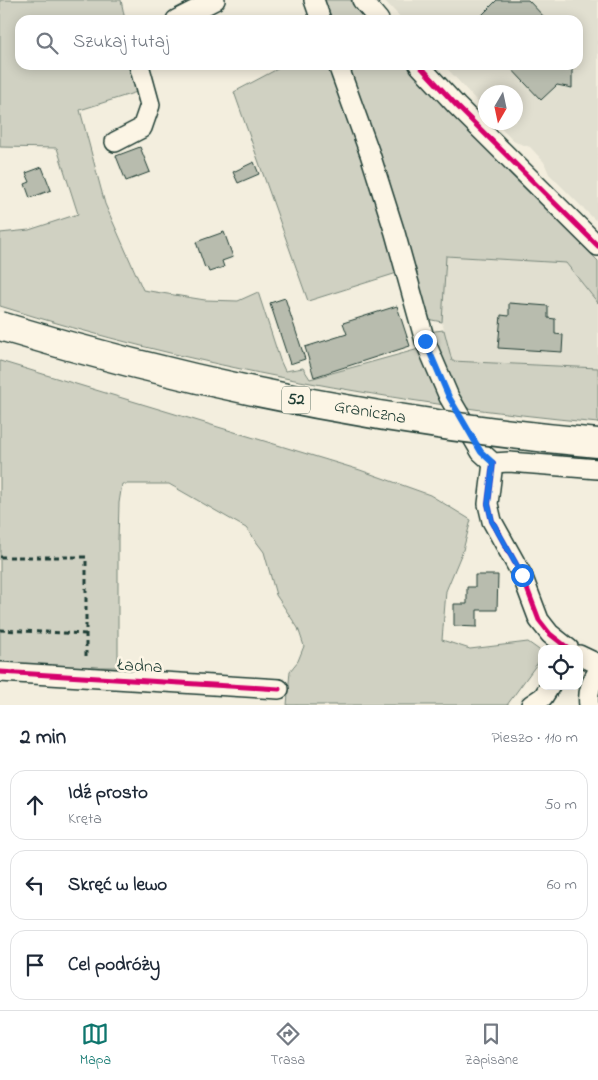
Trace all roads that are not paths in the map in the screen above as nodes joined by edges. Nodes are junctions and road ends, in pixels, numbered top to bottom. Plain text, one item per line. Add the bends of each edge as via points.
1 (215, 0) edge
2 (314, 0) edge
3 (362, 0) edge
4 (186, 15) edge
5 (319, 15) edge
6 (375, 15) edge
7 (140, 70) edge
8 (340, 70) edge
9 (424, 70) edge
10 (115, 142) dead end
11 (598, 246) edge
12 (0, 326) edge
13 (598, 443) edge
14 (493, 463) junction
15 (598, 469) edge
16 (564, 645) edge
17 (583, 657) edge
18 (598, 664) edge
19 (598, 671) edge
20 (0, 672) edge
21 (279, 689) dead end
22 (547, 690) edge
23 (531, 705) edge
24 (589, 705) edge

1 - 4 street
2 - 5 street
3 - 6 street
7 - 10 street via 150,105 142,128
8 - 14 street via 395,233 425,341 449,397 481,452
9 - 11 street
12 - 13 highway, Graniczna / 52, bridge via 158,370 284,398 422,422
14 - 15 street
14 - 16 street via 488,504 492,521 522,575 539,620
17 - 18 street
19 - 24 street via 590,688
20 - 21 street, Ładna
22 - 23 street

